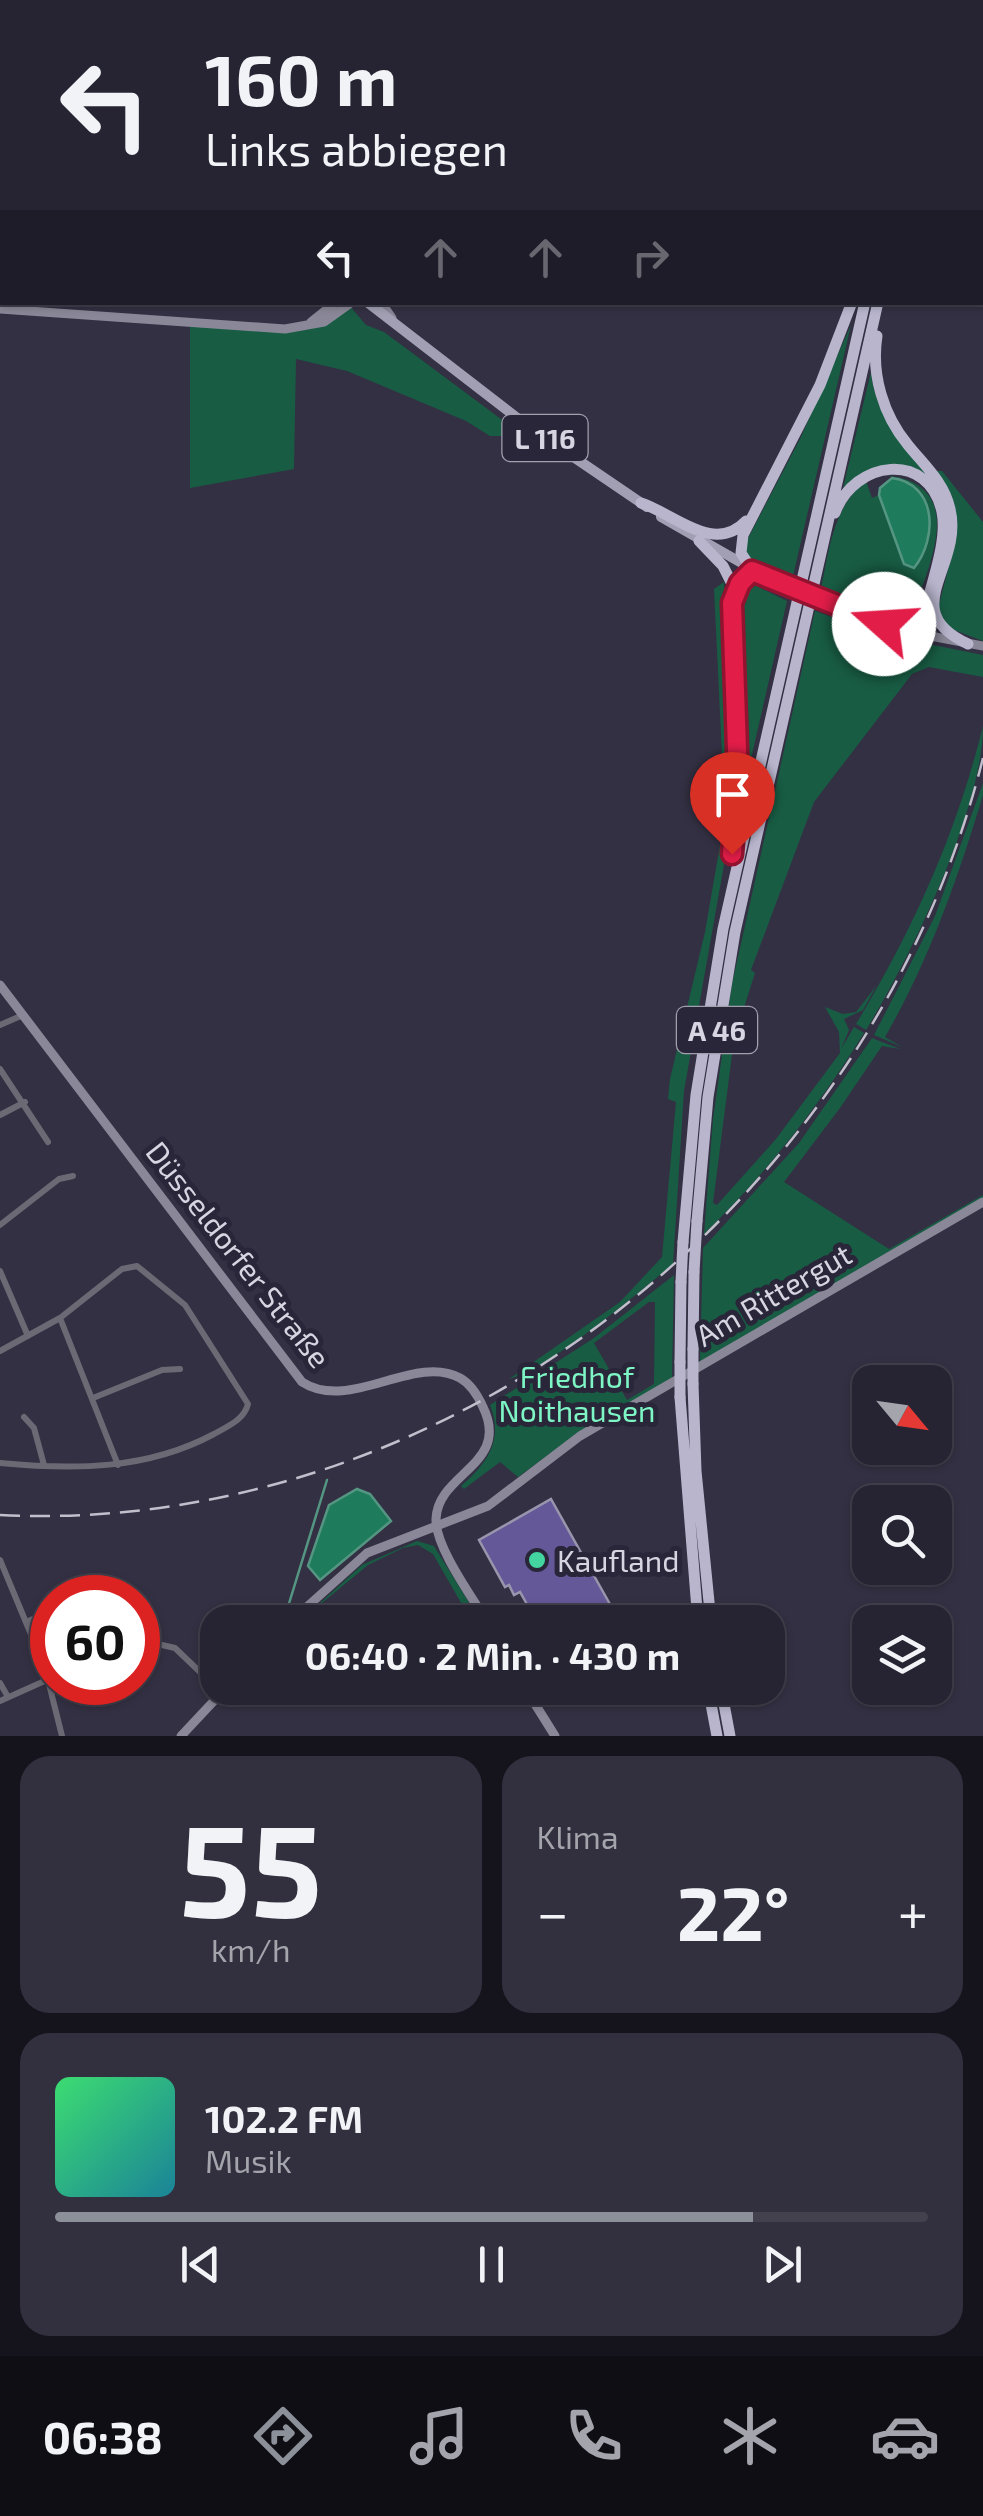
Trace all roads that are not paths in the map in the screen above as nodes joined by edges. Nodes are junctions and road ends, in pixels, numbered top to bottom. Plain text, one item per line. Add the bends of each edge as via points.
1 (326, 305) edge
2 (333, 305) edge
3 (348, 305) edge
4 (371, 305) edge
5 (383, 305) edge
6 (851, 305) edge
7 (863, 305) edge
8 (879, 305) edge
9 (880, 305) edge
10 (0, 310) edge
11 (320, 316) junction
12 (300, 327) junction
13 (407, 335) junction
14 (641, 503) junction
15 (758, 506) junction
16 (699, 541) junction
17 (818, 565) junction
18 (752, 571) junction
19 (732, 603) junction
20 (928, 603) junction
21 (890, 626) junction
22 (920, 634) junction
23 (968, 644) junction
24 (983, 646) edge
25 (723, 929) junction
26 (0, 984) edge
27 (23, 1015) junction
28 (0, 1026) edge
29 (0, 1069) edge
30 (25, 1102) junction
31 (0, 1115) edge
32 (48, 1142) dead end
33 (72, 1176) dead end
34 (983, 1202) edge
35 (0, 1224) edge
36 (0, 1271) edge
37 (60, 1318) junction
38 (28, 1336) junction
39 (0, 1351) edge
40 (180, 1369) dead end
41 (94, 1398) junction
42 (24, 1417) dead end
43 (0, 1462) edge
44 (118, 1465) junction
45 (44, 1466) junction
46 (436, 1527) junction
47 (0, 1560) edge
48 (308, 1605) edge
49 (478, 1605) edge
50 (696, 1605) edge
51 (709, 1605) edge
52 (30, 1620) edge
53 (26, 1622) junction
54 (30, 1632) edge
55 (162, 1645) dead end
56 (200, 1670) edge
57 (0, 1682) edge
58 (30, 1687) edge
59 (4, 1699) edge
60 (55, 1705) edge
61 (209, 1705) edge
62 (536, 1705) edge
63 (711, 1705) edge
64 (724, 1705) edge
65 (62, 1736) edge
66 (181, 1736) edge
67 (555, 1736) edge
68 (717, 1736) edge
69 (730, 1736) edge

1 - 11 street
2 - 11 street
3 - 12 street via 331,319
4 - 13 main road, L 116
5 - 13 street
6 - 15 highway via 810,406
7 - 25 highway, A 46
8 - 17 highway, A 46
9 - 20 highway via 875,359 883,399 901,437 940,484 951,513 950,543
10 - 12 street via 190,327
11 - 12 street
13 - 14 main road, L 116
14 - 15 highway via 716,536 736,530
14 - 16 main road, L 116
15 - 18 highway via 740,548
16 - 18 main road, L 116
16 - 19 highway via 728,574
17 - 20 highway via 839,503 853,483 880,470 907,472 932,490 942,516
17 - 51 highway, A 46, bridge via 725,984 708,1097 692,1349
18 - 19 highway
18 - 21 main road, L 116, bridge
19 - 25 highway via 738,778
20 - 21 highway
20 - 22 highway
20 - 23 highway via 939,627
21 - 22 main road, L 116
22 - 23 street, L 116
23 - 24 street, L 116
25 - 50 highway, A 46, bridge via 696,1095 682,1242 680,1397
26 - 27 street, Düsseldorfer Straße
27 - 28 street
27 - 46 street, Düsseldorfer Straße via 302,1382 335,1392 438,1372 472,1387 488,1420 487,1443 477,1463 443,1495
29 - 30 street
30 - 31 street
30 - 32 street
33 - 35 street
34 - 46 street, Am Rittergut via 584,1434 488,1506
36 - 38 street
37 - 38 street
37 - 41 street
37 - 44 street via 122,1268 147,1270 186,1304 246,1396 246,1412 222,1430 180,1450
38 - 39 street
40 - 41 street
41 - 44 street
42 - 45 street via 34,1428
43 - 45 street
44 - 45 street
46 - 48 street, Am Rittergut via 358,1559
46 - 49 street
47 - 53 street
52 - 53 street
53 - 54 street
55 - 56 street
57 - 59 street
58 - 59 street
60 - 65 street
61 - 66 street
62 - 67 street
63 - 68 highway
64 - 69 highway

